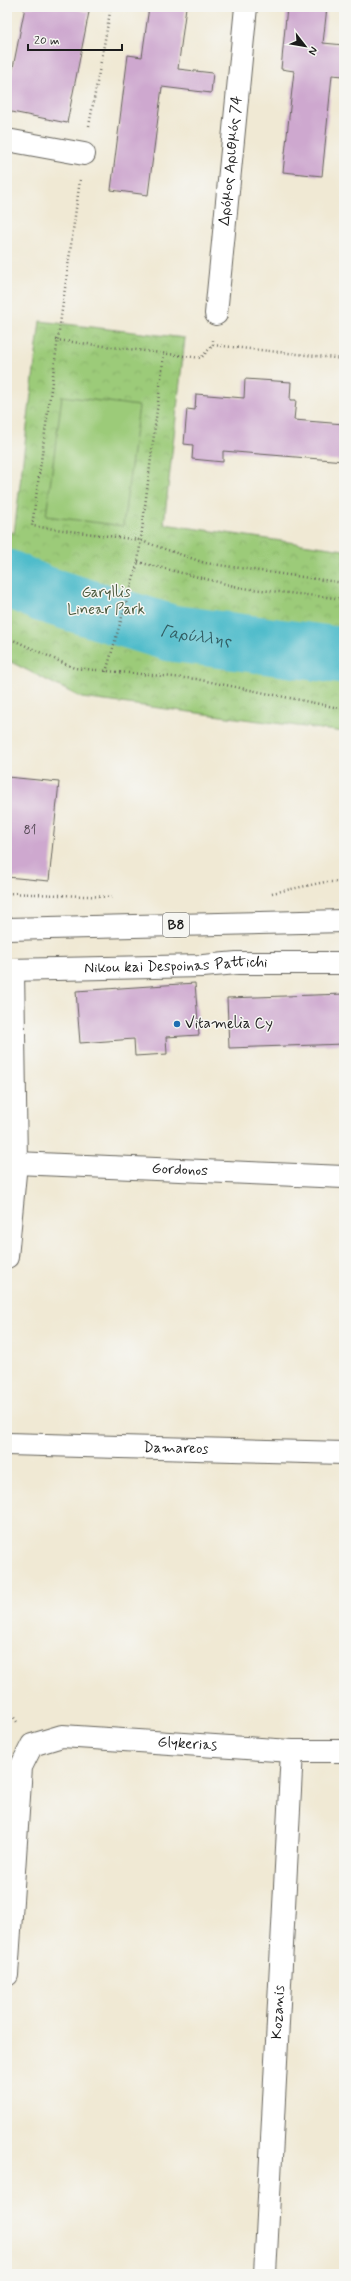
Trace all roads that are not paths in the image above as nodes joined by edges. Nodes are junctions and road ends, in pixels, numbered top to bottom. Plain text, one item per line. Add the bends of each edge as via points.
1 (246, 7) edge
2 (7, 140) edge
3 (84, 154) road end
4 (216, 314) road end
5 (344, 921) edge
6 (7, 929) edge
7 (344, 963) edge
8 (10, 970) edge
9 (16, 1164) junction
10 (344, 1177) edge
11 (7, 1257) edge
12 (7, 1444) edge
13 (344, 1453) edge
14 (292, 1751) junction
15 (344, 1751) edge
16 (7, 1975) edge
17 (265, 2274) edge

1 - 4 street, Δρόμος Αριθμός 74
2 - 3 street
5 - 6 street, B8
7 - 8 street, Nikou kai Despoinas Pattichi via 237,963
8 - 9 street
9 - 10 street, Gordonos
9 - 11 street
12 - 13 street, Damareos
14 - 15 street, Glykerias
14 - 16 street, Glykerias via 62,1736 32,1745 22,1767
14 - 17 street, Kozanis

